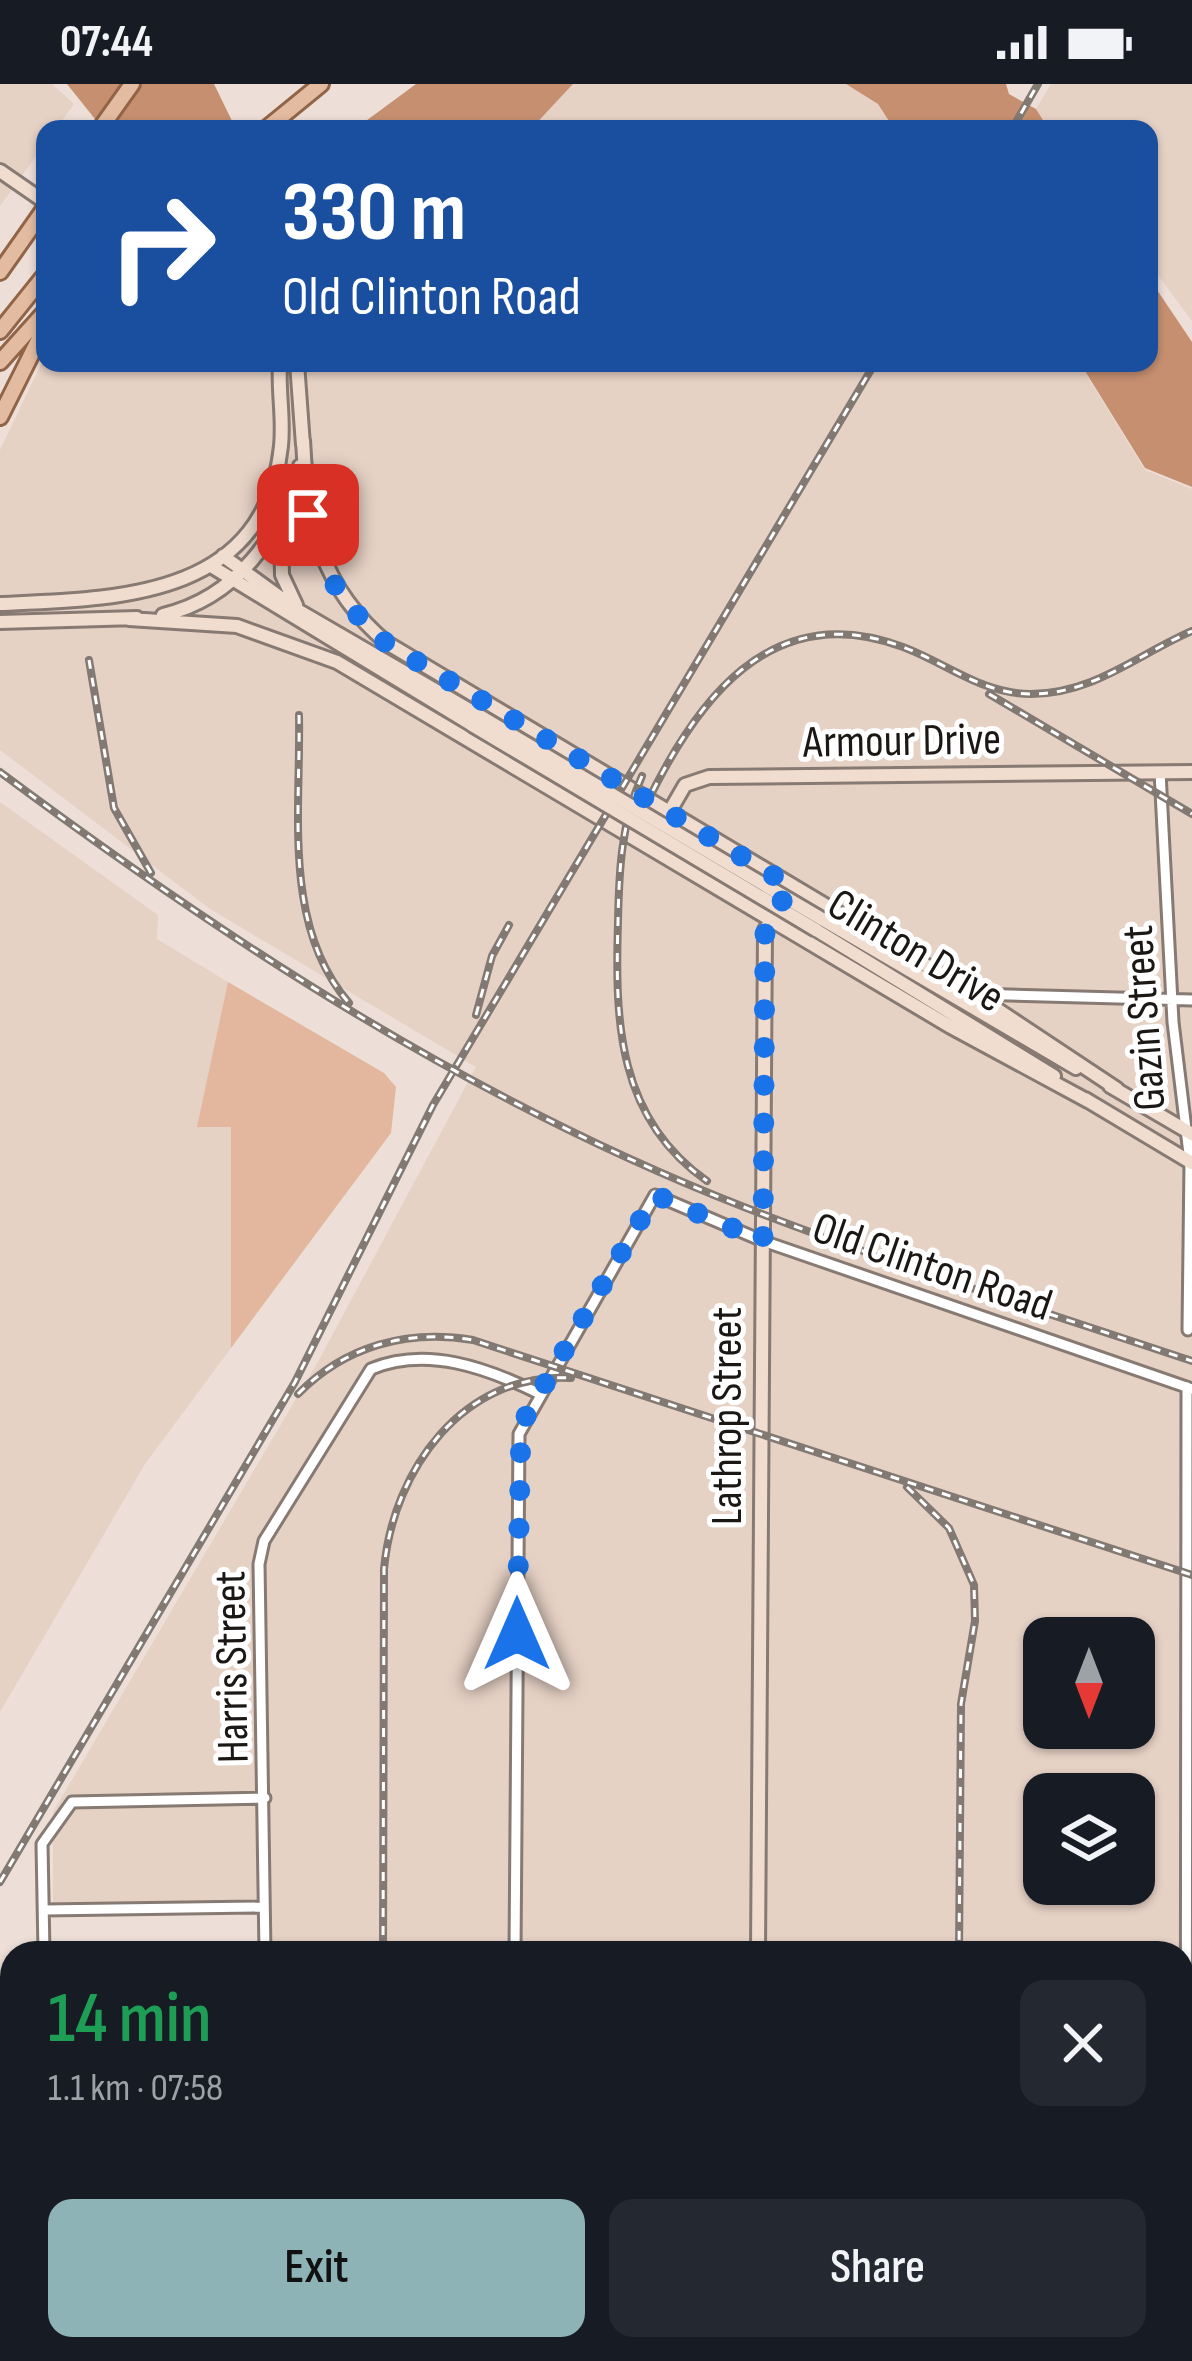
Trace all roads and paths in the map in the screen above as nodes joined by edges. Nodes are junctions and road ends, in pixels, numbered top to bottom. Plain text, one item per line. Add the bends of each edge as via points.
1 (132, 84) edge
2 (321, 84) edge
3 (106, 120) edge
4 (277, 120) edge
5 (0, 171) edge
6 (36, 198) edge
7 (36, 219) edge
8 (3, 266) edge
9 (36, 285) edge
10 (36, 321) edge
11 (0, 331) edge
12 (36, 345) edge
13 (0, 362) edge
14 (280, 372) edge
15 (298, 372) edge
16 (0, 417) edge
17 (303, 440) junction
18 (284, 515) junction
19 (217, 561) junction
20 (235, 577) junction
21 (110, 598) junction
22 (0, 604) edge
23 (299, 611) junction
24 (281, 613) junction
25 (110, 620) junction
26 (129, 620) junction
27 (0, 622) edge
28 (322, 624) junction
29 (402, 653) junction
30 (337, 662) junction
31 (475, 720) junction
32 (1160, 772) junction
33 (1192, 772) edge
34 (669, 813) junction
35 (649, 846) junction
36 (791, 886) junction
37 (772, 919) junction
38 (819, 924) junction
39 (974, 994) junction
40 (1172, 1000) junction
41 (1192, 1000) edge
42 (1117, 1089) junction
43 (1088, 1101) junction
44 (1188, 1131) edge
45 (1191, 1163) edge
46 (763, 1241) junction
47 (1189, 1330) dead end
48 (1189, 1388) edge
49 (538, 1393) junction
50 (265, 1798) junction
51 (264, 1907) junction
52 (44, 1910) junction
53 (44, 1941) edge
54 (265, 1941) edge
55 (515, 1941) edge
56 (758, 1941) edge
57 (1188, 1941) edge

1 - 3 main road
2 - 4 main road
5 - 6 street
7 - 8 main road
9 - 11 main road
10 - 13 main road
12 - 16 main road
14 - 19 street via 276,468 250,525
15 - 17 street
17 - 18 street
17 - 29 street via 308,515 321,559 345,603
18 - 20 street
18 - 23 street via 278,555
19 - 20 street, Clinton Drive
19 - 21 street via 173,586
20 - 23 street, Clinton Drive
20 - 24 street, Clinton Drive
20 - 26 street via 189,607
21 - 22 street
21 - 25 street
23 - 28 street, Clinton Drive
24 - 30 street
24 - 31 street, Clinton Drive
25 - 26 street
25 - 27 street
26 - 30 street via 253,629
28 - 29 street
28 - 31 street, Clinton Drive
29 - 34 street
30 - 35 street
31 - 38 street, Clinton Drive, bridge
32 - 33 street, Armour Drive
32 - 34 street, Armour Drive via 709,777 685,785
32 - 40 street, Gazin Street
34 - 35 street, Armour Drive
34 - 36 street
35 - 37 street
36 - 37 street, Lathrop Street
36 - 39 street
37 - 43 street
37 - 46 street, Lathrop Street via 765,930
38 - 42 street, Clinton Drive
38 - 43 street, Clinton Drive
39 - 40 street
39 - 42 street
40 - 41 street
40 - 44 street, Gazin Street
42 - 44 street, Clinton Drive
43 - 45 street, Clinton Drive
44 - 45 street, Gazin Street
45 - 47 street, Gazin Street
46 - 48 street, Old Clinton Road
46 - 49 street, Old Clinton Road via 655,1195
46 - 56 street, Lathrop Street
48 - 57 street
49 - 50 street, Harris Street via 443,1361 391,1363 360,1381 262,1548
49 - 55 street via 518,1443
50 - 51 street, Harris Street
50 - 52 street via 73,1802 42,1844
51 - 52 street
51 - 54 street, Harris Street
52 - 53 street

